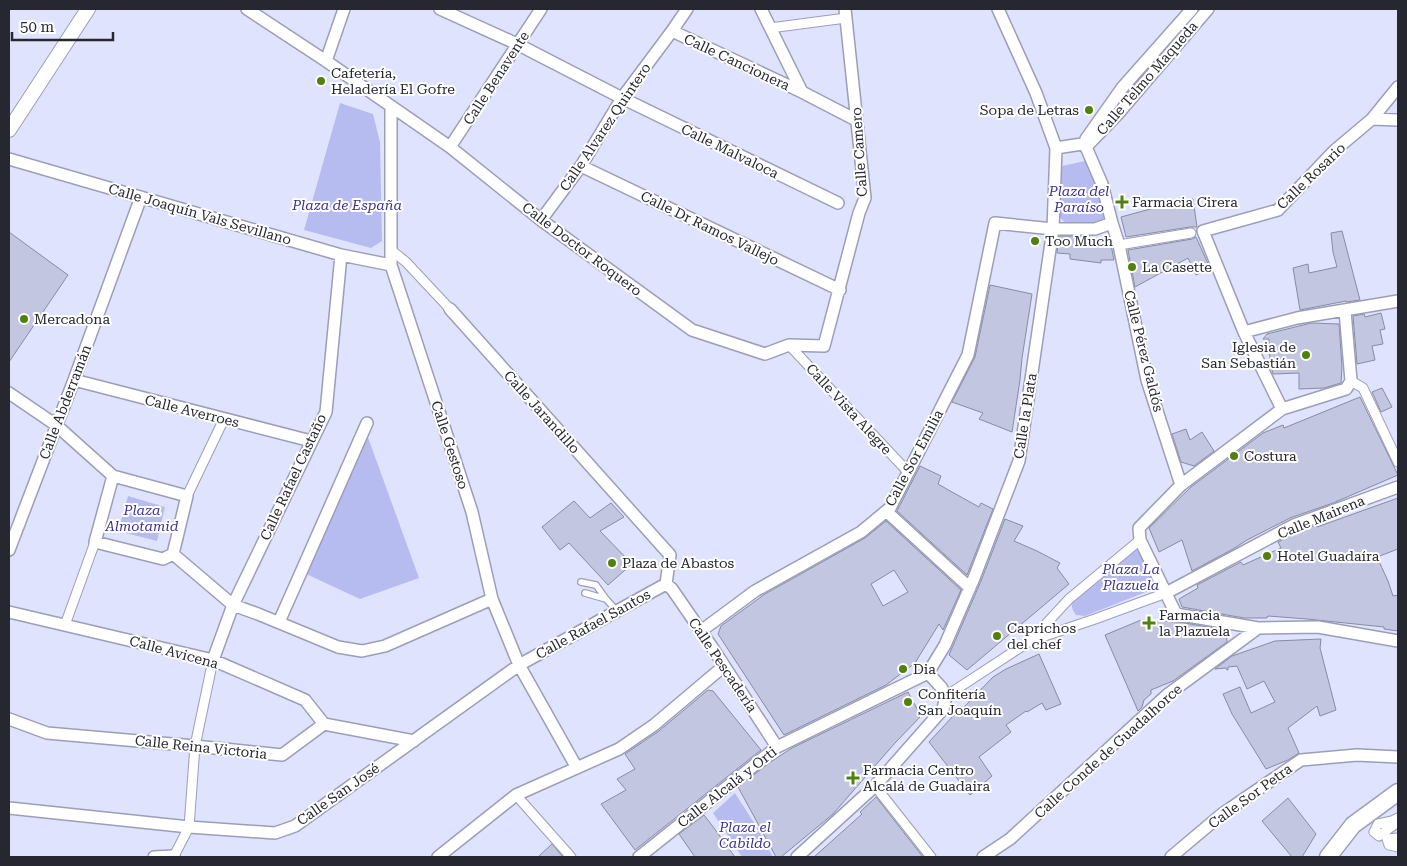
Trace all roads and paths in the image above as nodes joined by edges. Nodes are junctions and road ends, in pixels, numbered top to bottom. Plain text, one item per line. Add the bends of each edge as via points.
1 (88, 9) edge
2 (247, 9) edge
3 (344, 9) edge
4 (440, 9) edge
5 (541, 9) edge
6 (687, 9) edge
7 (761, 9) edge
8 (998, 9) edge
9 (1192, 9) edge
10 (1208, 9) edge
11 (845, 13) edge
12 (770, 28) junction
13 (672, 31) junction
14 (517, 44) junction
15 (326, 61) junction
16 (1398, 87) edge
17 (802, 92) junction
18 (622, 98) junction
19 (391, 106) junction
20 (1372, 119) junction
21 (856, 120) junction
22 (1398, 120) edge
23 (9, 130) edge
24 (1084, 145) junction
25 (450, 147) junction
26 (1056, 148) junction
27 (9, 158) edge
28 (581, 166) junction
29 (141, 197) junction
30 (838, 203) dead end
31 (541, 220) junction
32 (1112, 223) junction
33 (1053, 229) junction
34 (1197, 232) junction
35 (1119, 245) junction
36 (392, 250) junction
37 (341, 255) junction
38 (392, 265) junction
39 (840, 290) junction
40 (1398, 301) edge
41 (450, 309) joint
42 (1345, 311) junction
43 (1244, 332) junction
44 (790, 345) junction
45 (74, 380) junction
46 (1350, 381) junction
47 (9, 393) edge
48 (1282, 409) junction
49 (224, 419) junction
50 (367, 423) dead end
51 (56, 425) junction
52 (311, 441) junction
53 (1398, 462) edge
54 (908, 472) junction
55 (112, 476) junction
56 (1181, 485) junction
57 (1398, 487) edge
58 (187, 496) junction
59 (886, 511) junction
60 (1140, 540) junction
61 (95, 542) junction
62 (9, 550) edge
63 (173, 554) junction
64 (581, 582) dead end
65 (666, 584) junction
66 (970, 588) junction
67 (585, 593) dead end
68 (1166, 593) junction
69 (492, 599) junction
70 (606, 599) junction
71 (233, 605) junction
72 (617, 611) junction
73 (9, 612) edge
74 (279, 622) junction
75 (65, 625) junction
76 (1258, 628) junction
77 (701, 631) junction
78 (1030, 641) junction
79 (1398, 641) edge
80 (213, 660) junction
81 (519, 665) junction
82 (724, 666) junction
83 (928, 673) junction
84 (946, 696) junction
85 (9, 719) edge
86 (324, 724) junction
87 (414, 741) junction
88 (195, 746) junction
89 (777, 747) junction
90 (1398, 757) edge
91 (577, 768) junction
92 (875, 786) junction
93 (1398, 792) edge
94 (516, 795) junction
95 (9, 808) edge
96 (1398, 818) edge
97 (1398, 822) edge
98 (189, 828) junction
99 (1398, 838) edge
100 (1398, 848) edge
101 (154, 857) edge
102 (174, 857) edge
103 (438, 857) edge
104 (571, 857) edge
105 (639, 857) edge
106 (797, 857) edge
107 (931, 857) edge
108 (983, 857) edge
109 (1171, 857) edge
110 (1328, 857) edge

1 - 23 street
2 - 15 street, Calle Doctor Roquero
3 - 15 street
4 - 14 street, Calle Malvaloca
5 - 14 street, Calle Benavente
6 - 13 street, Calle Alvarez Quintero
7 - 12 street
8 - 26 street via 1036,93
9 - 24 street, Calle Telmo Maqueda via 1122,88
10 - 24 street, Calle Telmo Maqueda via 1117,115
11 - 12 street
11 - 21 street, Calle Camero
12 - 17 street
13 - 17 street, Calle Cancionera
13 - 18 street, Calle Alvarez Quintero
14 - 18 street, Calle Malvaloca
14 - 25 street, Calle Benavente
15 - 19 street, Calle Doctor Roquero
16 - 20 street, Calle Rosario
17 - 21 street, Calle Cancionera
18 - 28 street, Calle Alvarez Quintero
18 - 30 street, Calle Malvaloca
19 - 25 street, Calle Doctor Roquero
19 - 36 street, Calle Gestoso
20 - 22 street
20 - 34 street, Calle Rosario via 1334,151 1278,210
21 - 39 street, Calle Camero via 865,198
24 - 26 street
24 - 32 street via 1102,184
25 - 31 street, Calle Doctor Roquero
26 - 33 street
27 - 29 street, Calle Joaquín Vals Sevillano
28 - 31 street, Calle Alvarez Quintero
28 - 39 street, Calle Dr Ramos Vallejo
29 - 37 street, Calle Joaquín Vals Sevillano
29 - 45 street, Calle Abderramán
31 - 44 street, Calle Doctor Roquero via 692,330 765,354
32 - 33 street via 1095,229
32 - 35 street, Calle Pérez Galdós
33 - 54 street, Calle Sor Emilia via 995,223 968,354
33 - 66 street, Calle la Plata via 1019,461
34 - 35 street, Calle Rosario
34 - 43 street
35 - 56 street, Calle Pérez Galdós via 1147,380
36 - 38 street, Calle Gestoso
36 - 41 street, Calle Jarandillo
37 - 38 street, Calle Joaquín Vals Sevillano
37 - 52 street, Calle Rafael Castaño via 326,412
38 - 69 street, Calle Gestoso via 472,512
39 - 44 street, Calle Camero via 824,346
40 - 42 street
41 - 65 street, Calle Jarandillo via 670,555
42 - 43 street via 1297,318
42 - 46 street
43 - 48 street
44 - 54 street, Calle Vista Alegre
45 - 49 street, Calle Averroes
45 - 51 street, Calle Abderramán
46 - 48 street via 1346,389
46 - 53 street via 1363,388
47 - 51 street
48 - 56 street
49 - 52 street, Calle Averroes
49 - 58 street
50 - 74 street
51 - 55 street
51 - 62 street, Calle Abderramán
52 - 71 street, Calle Rafael Castaño
54 - 59 street, Calle Sor Emilia
55 - 58 street
55 - 61 street
56 - 60 street via 1139,528
57 - 68 street, Calle Mairena via 1294,525
58 - 63 street
59 - 66 street
59 - 77 street, Calle Sor Emilia via 861,532 754,591
60 - 68 street
60 - 78 street via 1069,598
61 - 63 street via 163,559
61 - 75 street
63 - 71 street
64 - 70 lane via 596,585
65 - 72 street, Calle Rafael Santos
65 - 77 street, Calle Pescadería
66 - 83 street, Calle la Plata
67 - 70 lane
68 - 76 street via 1176,614
68 - 78 street
69 - 74 street via 385,646 362,651 338,647
69 - 81 street, Calle Gestoso
70 - 72 lane
71 - 74 street
71 - 80 street, Calle Rafael Castaño
72 - 81 street, Calle Rafael Santos
73 - 75 street, Calle Avicena
75 - 80 street, Calle Avicena
76 - 79 street via 1318,627
76 - 108 street, Calle Conde de Guadalhorce via 1167,695 1010,839
77 - 82 street, Calle Pescadería
78 - 84 street
80 - 86 street, Calle Avicena via 305,700
80 - 88 street
81 - 87 street, Calle San José
81 - 91 street, Calle Gestoso
82 - 89 street, Calle Pescadería
82 - 91 street via 654,725 619,748
83 - 84 street
83 - 89 street, Calle Alcalá y Orti
84 - 92 street via 943,710
85 - 88 street, Calle Reina Victoria via 47,733
86 - 87 street
86 - 88 street, Calle Reina Victoria via 282,755
87 - 98 street, Calle San José via 295,826 274,833
88 - 98 street
89 - 105 street, Calle Alcalá y Orti
90 - 109 street, Calle Sor Petra via 1357,755 1300,760 1222,814
91 - 94 street
92 - 106 street
92 - 107 street
93 - 110 main road via 1353,825
94 - 103 street
94 - 104 street
95 - 98 street, Calle San José
96 - 97 street via 1378,824 1374,832 1379,836
98 - 102 street
99 - 100 street via 1387,839 1388,845
101 - 102 street

